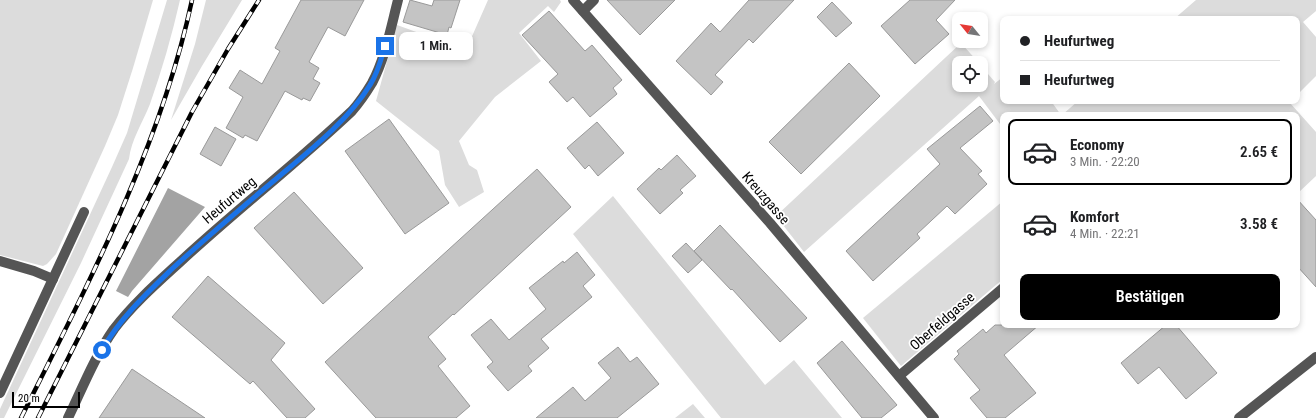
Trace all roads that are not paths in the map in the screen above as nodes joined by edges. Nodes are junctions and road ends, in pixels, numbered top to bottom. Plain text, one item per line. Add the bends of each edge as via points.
1 (398, 0) edge
2 (573, 0) edge
3 (594, 0) edge
4 (583, 11) junction
5 (84, 212) dead end
6 (0, 261) edge
7 (53, 279) junction
8 (1000, 291) edge
9 (1316, 358) edge
10 (899, 376) junction
11 (0, 393) edge
12 (68, 418) edge
13 (934, 418) edge
14 (1239, 418) edge

1 - 12 street, Heufurtweg via 379,68 352,111 201,243 132,308 106,342
2 - 4 street, Kreuzgasse
3 - 4 street
4 - 10 street, Kreuzgasse via 770,223
5 - 7 street
6 - 7 street
7 - 11 street
8 - 10 street, Oberfeldgasse
9 - 14 street
10 - 13 street, Kreuzgasse

